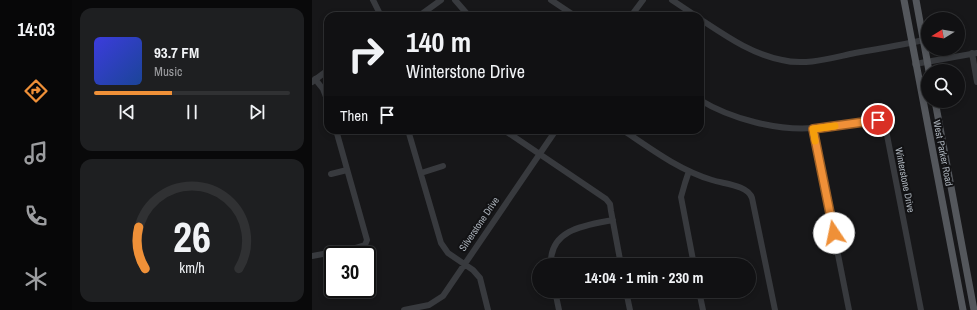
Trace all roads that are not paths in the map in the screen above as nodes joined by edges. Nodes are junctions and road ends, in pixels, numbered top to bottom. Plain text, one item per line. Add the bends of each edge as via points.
1 (373, 0) edge
2 (441, 0) edge
3 (455, 0) edge
4 (551, 0) edge
5 (642, 0) edge
6 (672, 0) edge
7 (904, 0) edge
8 (916, 0) edge
9 (379, 12) edge
10 (424, 12) edge
11 (466, 12) edge
12 (569, 12) edge
13 (634, 12) edge
14 (690, 12) edge
15 (704, 22) edge
16 (921, 25) edge
17 (921, 41) edge
18 (911, 43) junction
19 (974, 53) edge
20 (927, 56) edge
21 (928, 61) junction
22 (915, 64) junction
23 (928, 64) edge
24 (324, 73) edge
25 (314, 81) edge
26 (977, 82) edge
27 (324, 92) edge
28 (704, 102) edge
29 (936, 108) edge
30 (813, 129) junction
31 (337, 134) edge
32 (409, 134) edge
33 (510, 134) edge
34 (553, 134) edge
35 (629, 134) edge
36 (539, 154) junction
37 (443, 166) dead end
38 (347, 170) junction
39 (689, 172) junction
40 (421, 173) junction
41 (330, 174) dead end
42 (612, 220) junction
43 (312, 256) edge
44 (552, 258) edge
45 (620, 258) edge
46 (693, 258) edge
47 (464, 265) junction
48 (556, 298) edge
49 (627, 298) edge
50 (700, 298) edge
51 (419, 309) edge
52 (404, 310) edge
53 (488, 310) edge
54 (559, 310) edge
55 (630, 310) edge
56 (703, 310) edge
57 (775, 310) edge
58 (849, 310) edge
59 (921, 310) edge
60 (963, 310) edge
61 (974, 310) edge

1 - 9 street
2 - 10 street
3 - 11 street
4 - 12 street
5 - 13 street
6 - 14 street
7 - 18 main road, West Parker Road
8 - 16 main road
15 - 18 street via 735,42 782,61 806,62
17 - 18 street
18 - 22 main road, West Parker Road
19 - 21 street
19 - 26 street
20 - 21 main road
21 - 22 street
21 - 23 main road
22 - 60 main road, West Parker Road
24 - 25 street
25 - 27 street
28 - 30 street, Winterstone Drive via 744,119 776,126
29 - 61 main road, West Parker Road
30 - 58 street
30 - 59 street, Winterstone Drive via 873,120 883,124
31 - 38 street
32 - 40 street
33 - 36 street
34 - 36 street, Silverstone Drive
35 - 39 street
36 - 42 street via 606,199 610,204
36 - 47 street, Silverstone Drive
37 - 40 street
38 - 41 street
38 - 43 street via 367,240 364,245 355,248
39 - 46 street via 681,197
39 - 57 street via 744,188 751,195
40 - 47 street via 441,243 448,253
42 - 44 street via 566,233 554,247
42 - 45 street
47 - 51 street, Silverstone Drive via 443,296
47 - 53 street via 480,278
48 - 54 street
49 - 55 street
50 - 56 street
51 - 52 street, Silverstone Drive

